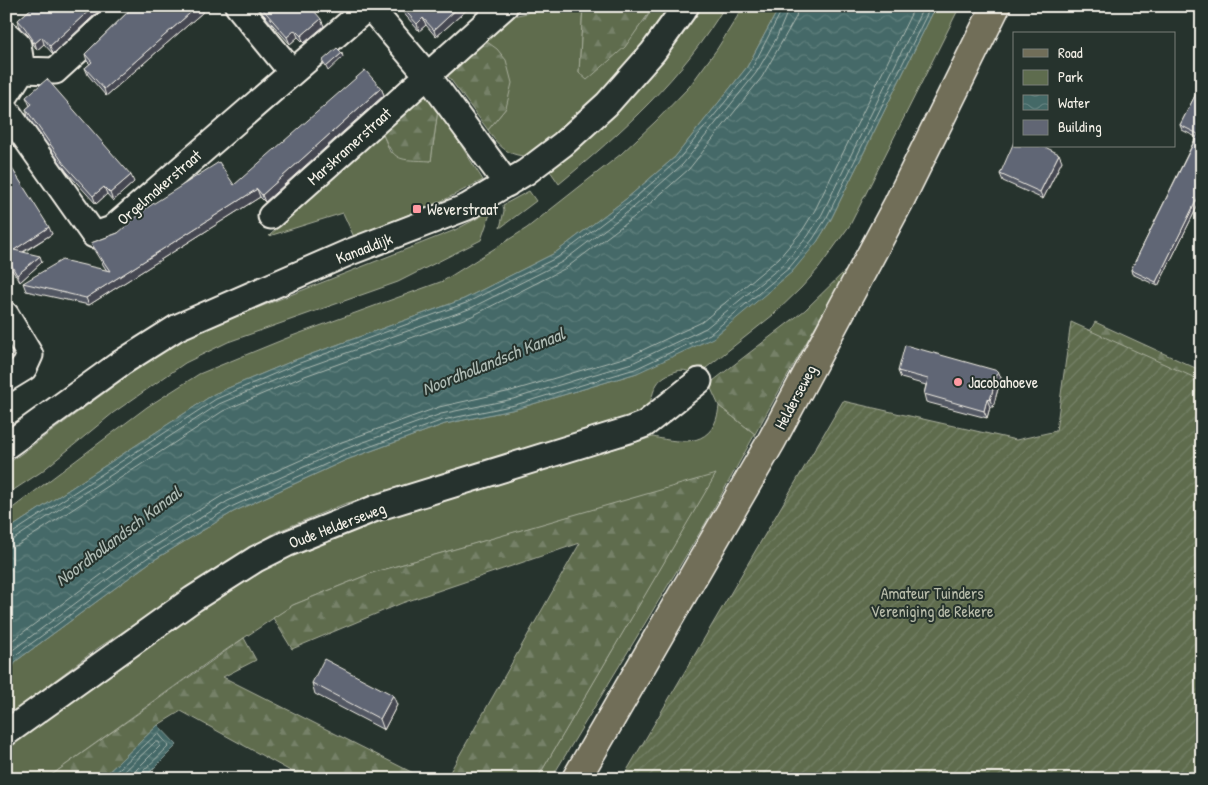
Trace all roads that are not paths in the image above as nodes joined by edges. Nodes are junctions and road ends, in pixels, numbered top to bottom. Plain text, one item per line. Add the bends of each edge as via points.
1 (126, 6) edge
2 (238, 6) edge
3 (369, 6) edge
4 (505, 6) edge
5 (686, 6) edge
6 (996, 6) edge
7 (6, 34) edge
8 (22, 70) junction
9 (291, 72) junction
10 (428, 76) junction
11 (6, 95) edge
12 (6, 110) edge
13 (507, 184) junction
14 (271, 216) dead end
15 (6, 315) edge
16 (6, 379) edge
17 (699, 381) dead end
18 (6, 446) edge
19 (6, 733) edge
20 (576, 779) edge

1 - 8 street via 55,71
2 - 9 street
3 - 9 street, Orgelmakerstraat
3 - 10 street
4 - 10 street, Marskramerstraat
5 - 13 street, Kanaaldijk via 653,52 594,117
6 - 20 main road, Helderseweg via 898,204 772,440
7 - 8 street via 18,45
8 - 11 street
9 - 12 street, Orgelmakerstraat via 112,229 94,235
10 - 13 street
10 - 14 street, Marskramerstraat
13 - 18 street, Kanaaldijk via 466,207 350,252 178,327 127,359
15 - 16 street via 30,355 24,368
17 - 19 street, Oude Helderseweg via 645,424 376,508 286,544 193,600

